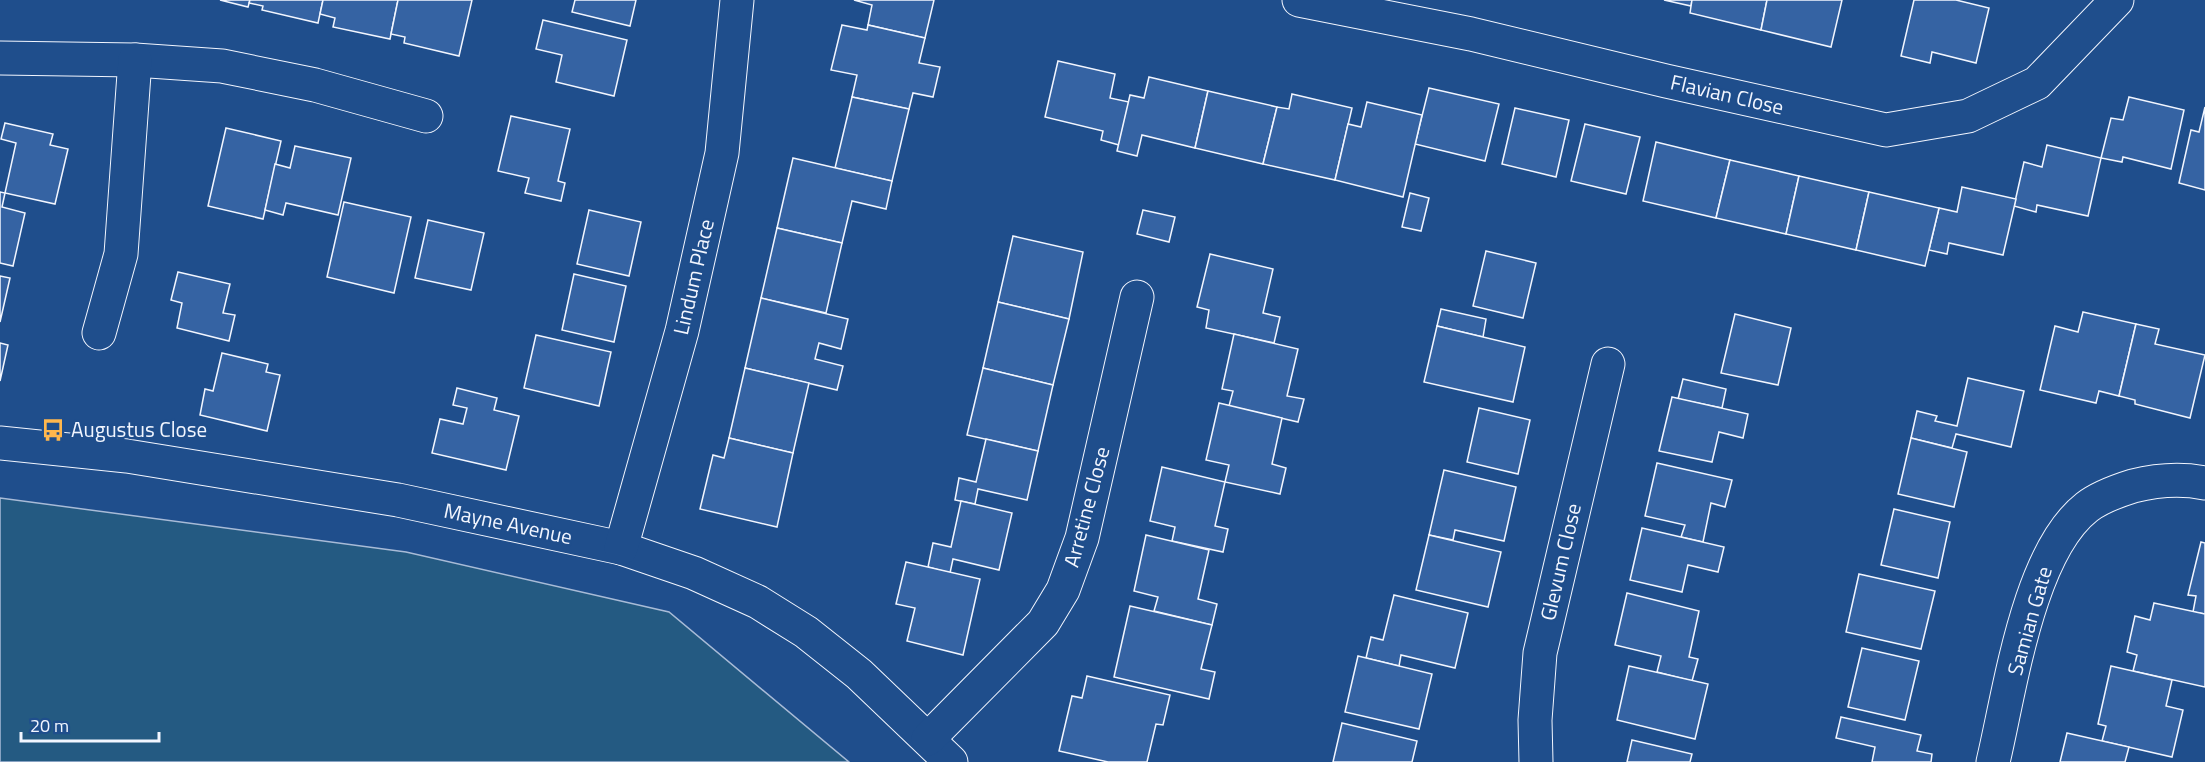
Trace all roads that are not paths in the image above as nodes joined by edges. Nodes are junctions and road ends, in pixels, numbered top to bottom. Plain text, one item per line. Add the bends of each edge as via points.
1 (737, 0) edge
2 (1299, 0) edge
3 (2117, 0) edge
4 (0, 58) edge
5 (135, 60) junction
6 (426, 116) dead end
7 (1137, 297) dead end
8 (99, 333) dead end
9 (1608, 364) dead end
10 (0, 443) edge
11 (2205, 483) edge
12 (621, 548) junction
13 (927, 739) junction
14 (951, 762) edge
15 (1536, 762) edge
16 (1993, 762) edge

1 - 12 street, Lindum Place via 722,153 682,331
2 - 3 street, Flavian Close via 1471,34 1886,130 1968,116 2037,83
4 - 5 street
5 - 6 street via 222,66 315,85
5 - 8 street via 121,254
7 - 13 street, Arretine Close via 1082,538 1063,590 1043,623
9 - 15 street, Glevum Close via 1540,653 1534,720
10 - 12 street, Mayne Avenue via 127,456 398,500
11 - 16 street, Samian Gate via 2188,479 2154,481 2118,490 2087,507 2066,529 2048,558 2027,616
12 - 13 street, Mayne Avenue via 694,573 758,602 806,632 859,674
13 - 14 street, Mayne Avenue

